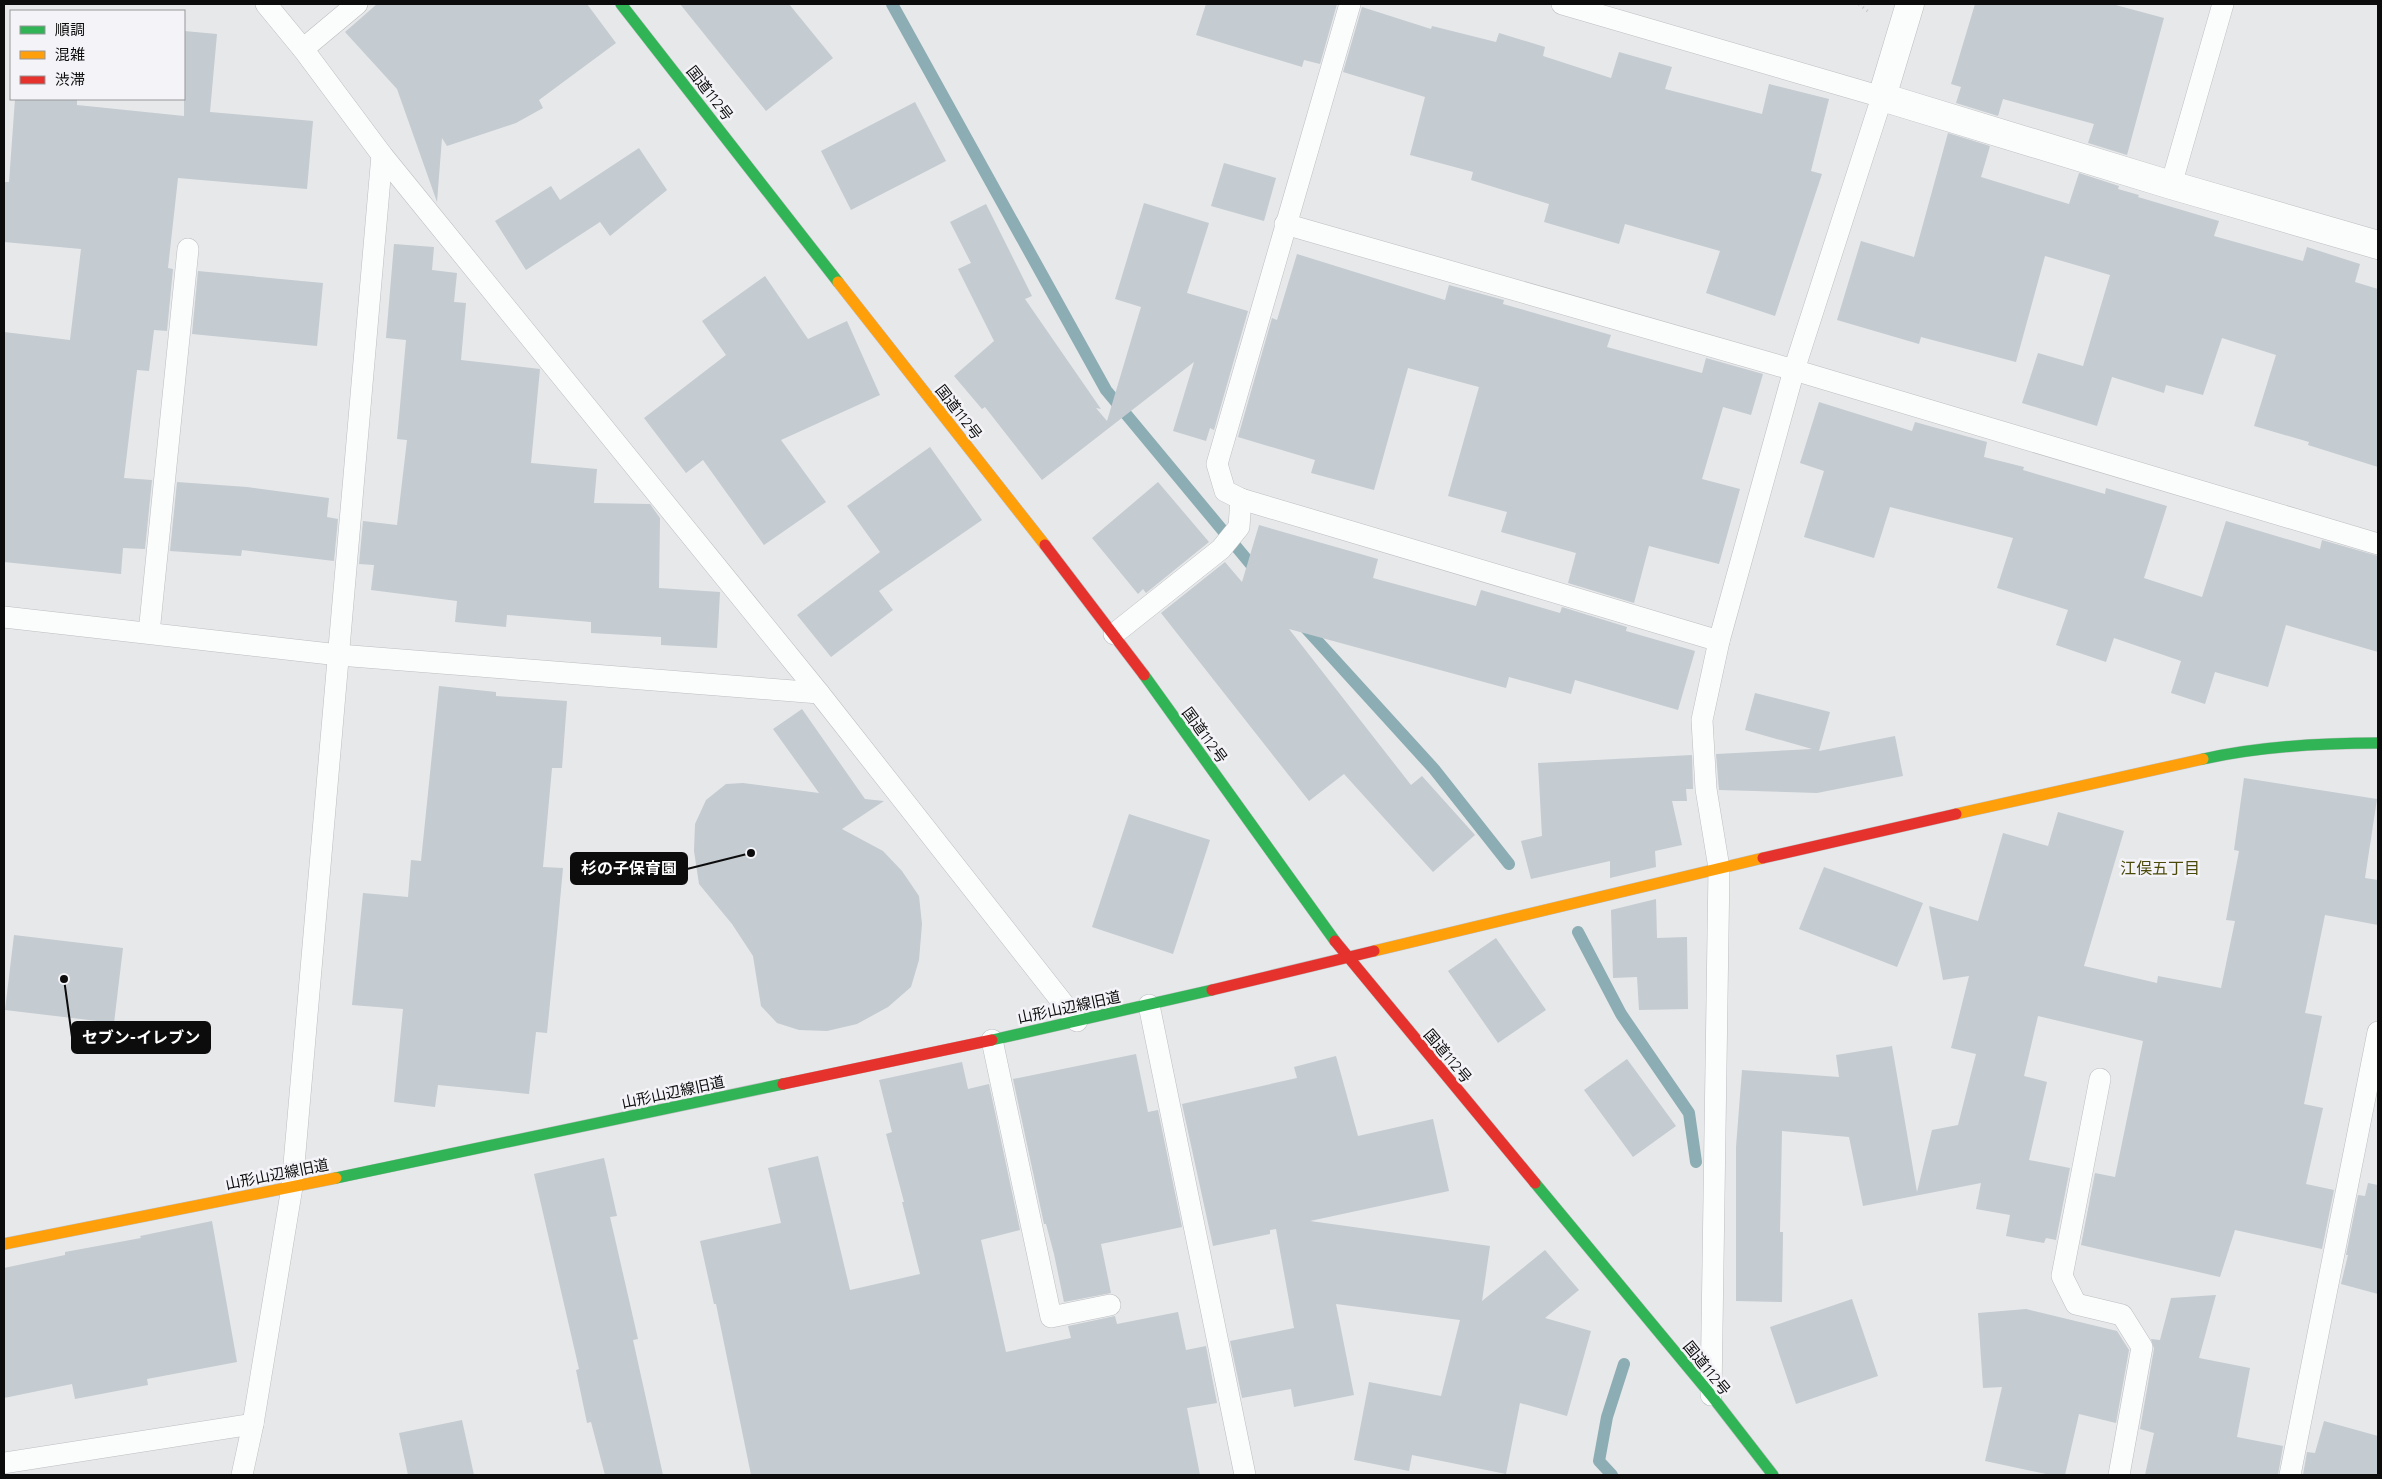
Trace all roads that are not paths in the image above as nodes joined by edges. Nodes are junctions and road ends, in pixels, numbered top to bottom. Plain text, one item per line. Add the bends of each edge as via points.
1 (266, 4) edge
2 (357, 4) edge
3 (621, 4) edge
4 (1350, 4) edge
5 (1562, 4) edge
6 (1910, 4) edge
7 (2223, 4) edge
8 (303, 49) junction
9 (1882, 97) junction
10 (382, 155) junction
11 (2171, 185) junction
12 (1285, 224) junction
13 (2378, 245) edge
14 (188, 249) dead end
15 (1794, 370) junction
16 (1241, 499) junction
17 (2378, 544) edge
18 (4, 617) edge
19 (149, 633) junction
20 (1114, 634) junction
21 (1719, 640) junction
22 (339, 656) junction
23 (819, 694) junction
24 (2378, 743) edge
25 (1719, 868) junction
26 (1347, 958) junction
27 (1149, 1005) junction
28 (1077, 1021) junction
29 (2378, 1032) edge
30 (992, 1040) junction
31 (2100, 1079) dead end
32 (292, 1187) junction
33 (4, 1244) edge
34 (1110, 1305) dead end
35 (1711, 1395) junction
36 (253, 1424) junction
37 (4, 1463) edge
38 (242, 1475) edge
39 (1245, 1475) edge
40 (1773, 1475) edge
41 (2119, 1475) edge
42 (2290, 1475) edge

1 - 8 lane
2 - 8 lane
3 - 20 main road, 国道112号
4 - 12 lane
5 - 9 lane
6 - 9 street
7 - 11 lane
8 - 10 lane
9 - 11 street
9 - 15 lane
10 - 22 lane
10 - 23 lane
11 - 13 street
12 - 15 lane
12 - 16 lane via 1217,464 1225,491
14 - 19 lane
15 - 17 lane
15 - 21 lane
16 - 20 lane via 1239,526 1221,549
16 - 21 lane
18 - 19 lane
19 - 22 lane
20 - 26 main road, 国道112号
21 - 25 lane via 1702,720 1706,789
22 - 23 lane
22 - 32 lane
23 - 28 lane
24 - 25 main road, 山形山辺線旧道 via 2310,744 2228,753
25 - 26 main road, 山形山辺線旧道
25 - 35 lane
26 - 27 main road, 山形山辺線旧道
26 - 35 main road, 国道112号
27 - 28 main road, 山形山辺線旧道
27 - 39 lane
28 - 30 main road, 山形山辺線旧道
29 - 42 lane
30 - 32 main road, 山形山辺線旧道
30 - 34 lane via 1051,1317
31 - 41 lane via 2062,1276 2076,1304 2122,1315 2142,1347
32 - 33 main road, 山形山辺線旧道
32 - 36 lane
35 - 40 main road, 国道112号
36 - 37 lane
36 - 38 lane

